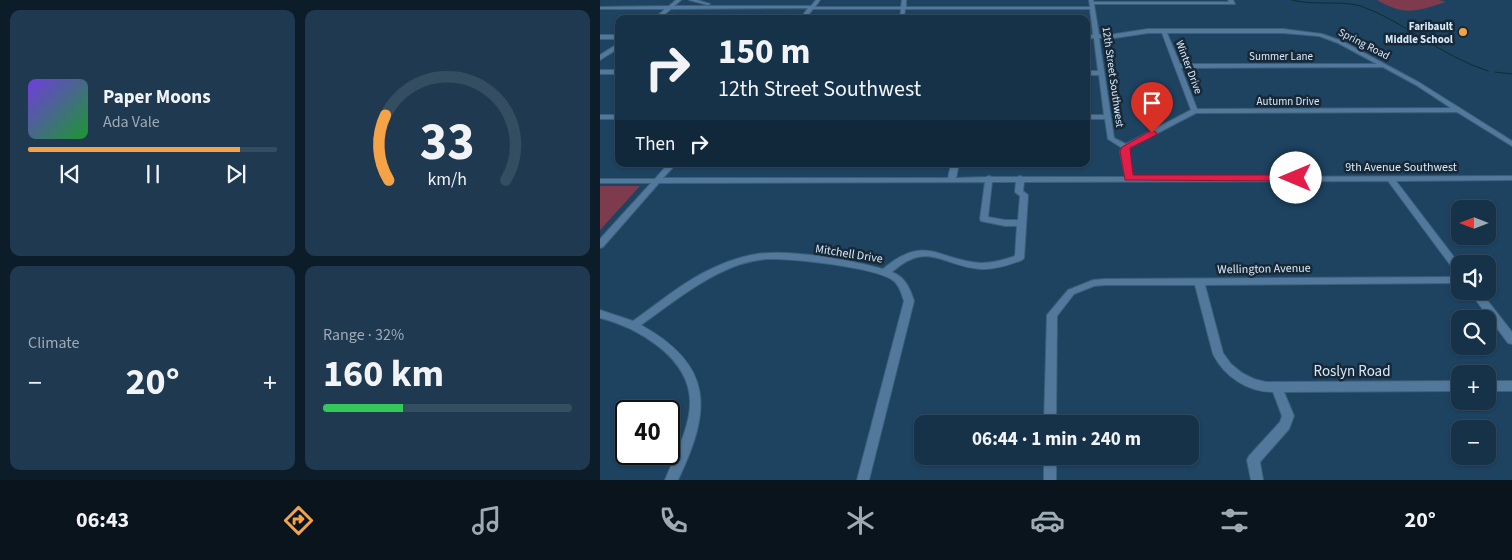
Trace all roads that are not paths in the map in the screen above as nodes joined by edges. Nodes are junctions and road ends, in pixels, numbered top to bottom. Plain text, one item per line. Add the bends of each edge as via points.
1 (679, 0) edge
2 (691, 0) edge
3 (818, 0) edge
4 (904, 0) edge
5 (1230, 0) edge
6 (1091, 4) edge
7 (745, 7) junction
8 (600, 8) edge
9 (672, 8) junction
10 (811, 8) junction
11 (903, 8) junction
12 (662, 15) edge
13 (805, 15) edge
14 (902, 15) edge
15 (1164, 31) junction
16 (600, 37) edge
17 (615, 37) edge
18 (1090, 37) edge
19 (1097, 37) junction
20 (615, 48) edge
21 (600, 58) edge
22 (1178, 66) junction
23 (1384, 66) junction
24 (600, 72) edge
25 (615, 72) edge
26 (1090, 73) edge
27 (1101, 73) junction
28 (1459, 110) junction
29 (1195, 111) junction
30 (600, 117) edge
31 (615, 117) edge
32 (1090, 117) edge
33 (1108, 117) junction
34 (1512, 144) edge
35 (1126, 147) junction
36 (669, 167) edge
37 (955, 167) edge
38 (952, 178) junction
39 (989, 178) junction
40 (1020, 178) junction
41 (1129, 178) junction
42 (1390, 178) junction
43 (1512, 178) edge
44 (600, 181) edge
45 (657, 181) junction
46 (1022, 223) junction
47 (600, 245) edge
48 (1451, 260) edge
49 (885, 272) junction
50 (1451, 280) edge
51 (1198, 282) junction
52 (1481, 300) edge
53 (600, 314) edge
54 (634, 324) junction
55 (1512, 340) edge
56 (1276, 386) junction
57 (1451, 386) edge
58 (1496, 386) edge
59 (1512, 386) edge
60 (1050, 415) edge
61 (1050, 465) edge
62 (671, 480) edge
63 (863, 480) edge
64 (1050, 480) edge
65 (1257, 480) edge

1 - 9 street
2 - 7 street
3 - 10 street
4 - 11 street
5 - 6 street via 1233,3
6 - 11 street
6 - 19 street, 12th Street Southwest
7 - 9 street
7 - 10 street
8 - 9 street
9 - 12 street
10 - 11 street
10 - 13 street
11 - 14 street
15 - 19 street, Spring Road
15 - 22 street, Winter Drive
15 - 23 street, Spring Road via 1312,33 1340,42
16 - 17 street
18 - 19 street, Spring Road
19 - 27 street, 12th Street Southwest
20 - 21 street
22 - 23 street, Summer Lane
22 - 29 street, Winter Drive
23 - 28 street, Spring Road
24 - 25 street
26 - 27 street
27 - 33 street, 12th Street Southwest
28 - 29 street, Autumn Drive
28 - 34 street, Spring Road
29 - 35 street, Autumn Drive
30 - 31 street
32 - 33 street
33 - 35 street, 12th Street Southwest via 1111,139
35 - 41 street
36 - 45 street
37 - 38 street
38 - 39 street, 9th Avenue Southwest
38 - 45 street, 9th Avenue Southwest
39 - 40 street, 9th Avenue Southwest
39 - 46 street via 984,218
40 - 41 street, 9th Avenue Southwest
40 - 46 street via 1018,192 1024,195
41 - 42 street, 9th Avenue Southwest
42 - 43 street, 9th Avenue Southwest
42 - 48 street
44 - 45 street, 9th Avenue Southwest
45 - 47 street
46 - 49 street via 1019,258 1014,260 976,266 932,253 915,253 902,257
49 - 54 street, Mitchell Drive via 776,256 748,259 704,277
49 - 63 street, Mitchell Drive via 901,282 909,301
50 - 51 street, Wellington Avenue
51 - 56 street, Roslyn Road via 1218,354 1228,369 1244,381 1266,387
51 - 60 street, Wellington Avenue via 1093,283 1071,292 1052,315
52 - 55 street
53 - 54 street
54 - 62 street via 668,346 691,374 695,416 688,443
56 - 57 street, Roslyn Road
56 - 65 street via 1288,416 1285,425 1253,460
58 - 59 street
61 - 64 street

